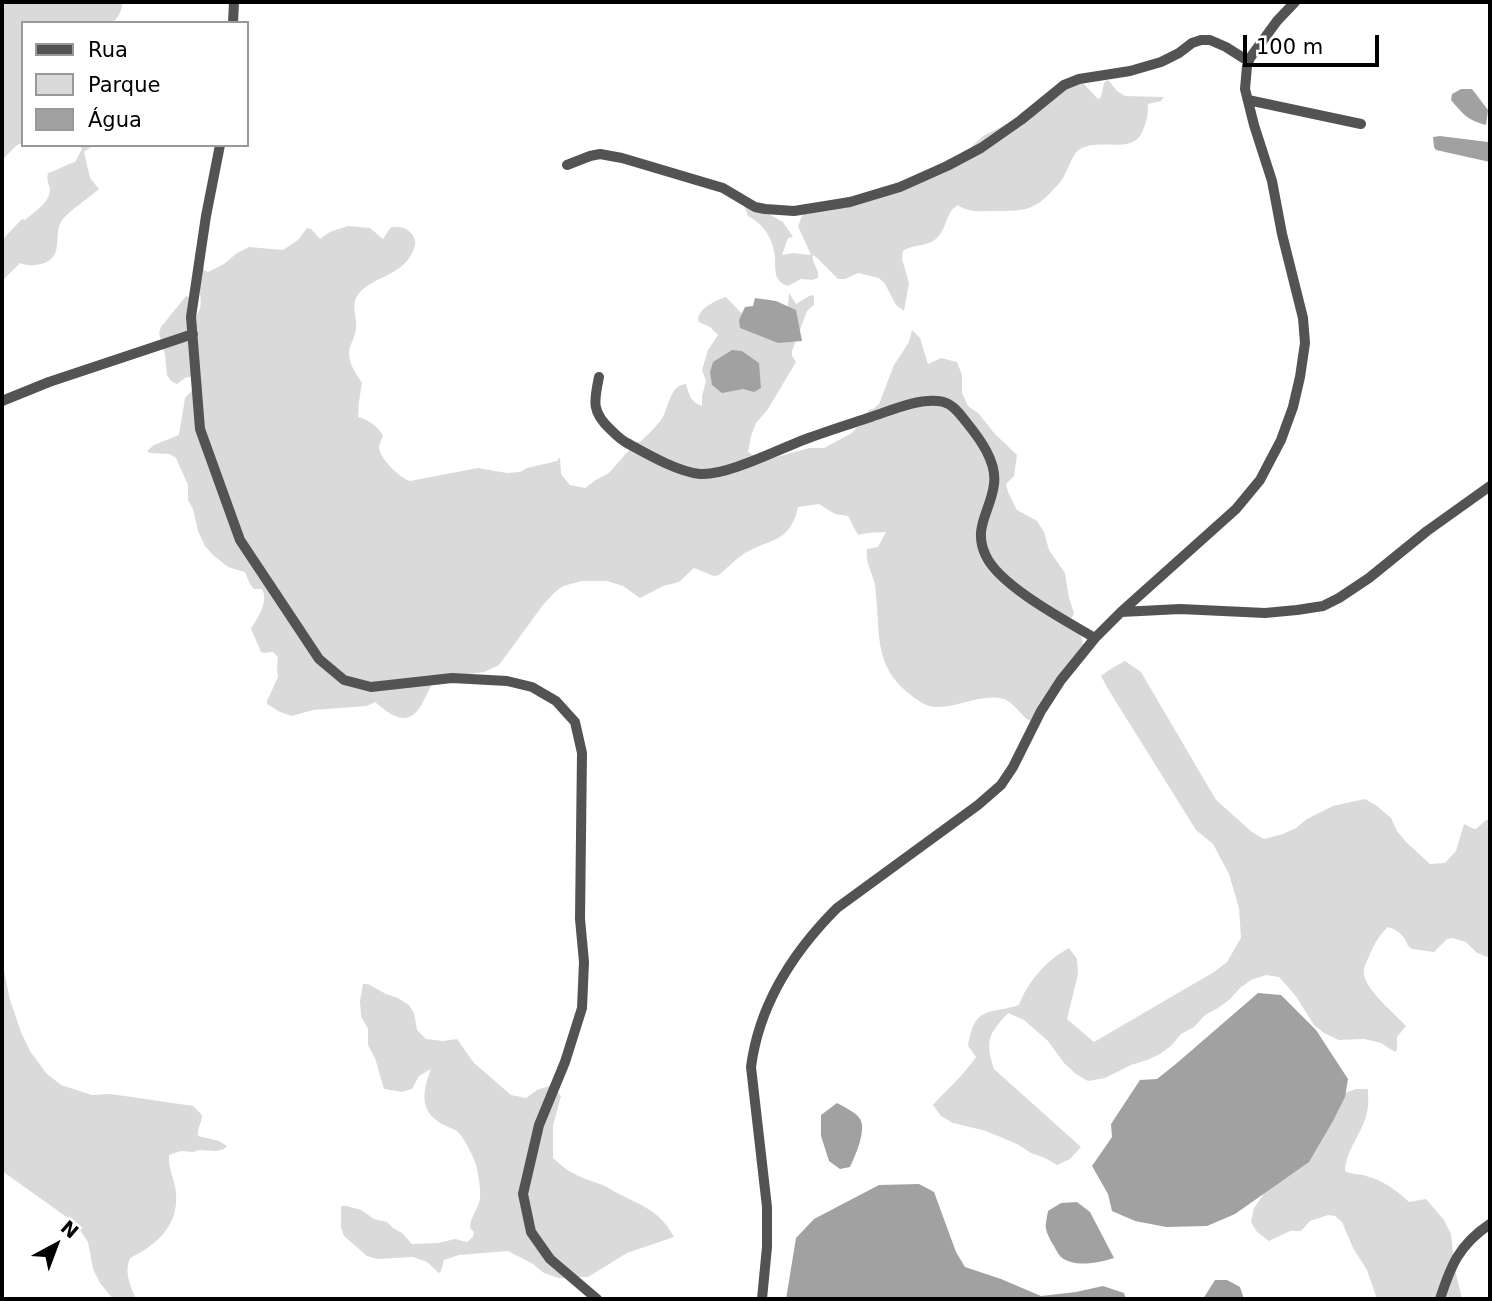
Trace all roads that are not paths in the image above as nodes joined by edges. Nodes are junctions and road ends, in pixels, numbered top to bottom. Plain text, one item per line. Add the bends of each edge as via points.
1 (234, 2) edge
2 (1295, 2) edge
3 (233, 21) edge
4 (1248, 61) junction
5 (1248, 100) junction
6 (1361, 124) dead end
7 (220, 147) edge
8 (567, 165) dead end
9 (193, 334) junction
10 (599, 377) dead end
11 (2, 401) edge
12 (1490, 486) edge
13 (1121, 612) junction
14 (1095, 638) junction
15 (1490, 1224) edge
16 (597, 1299) edge
17 (762, 1299) edge
18 (1440, 1299) edge

1 - 3 street
2 - 4 street
4 - 5 street
4 - 8 street via 1226,47 1201,40 1161,62 1079,79 1063,85 981,148 947,166 850,202 794,211 755,207 723,188 622,158 600,154
5 - 6 street
5 - 13 street via 1303,318 1305,342 1293,407 1260,480 1236,509
7 - 9 street via 191,317
9 - 11 street
9 - 16 street via 200,429 240,540 318,659 344,680 371,687 452,678 532,687 556,701 575,722 582,753 582,1008 538,1125 523,1194 531,1231 550,1259
10 - 14 street via 594,399 603,422 648,455 700,474 723,471 898,408 927,401 953,407 978,437 992,464 994,484 980,531 987,559 1037,603
12 - 13 street via 1369,578 1323,606 1265,612
13 - 14 street
14 - 17 street via 1041,711 1001,785 836,908 796,954 779,983 760,1026 751,1067 767,1207
15 - 18 street via 1455,1258

